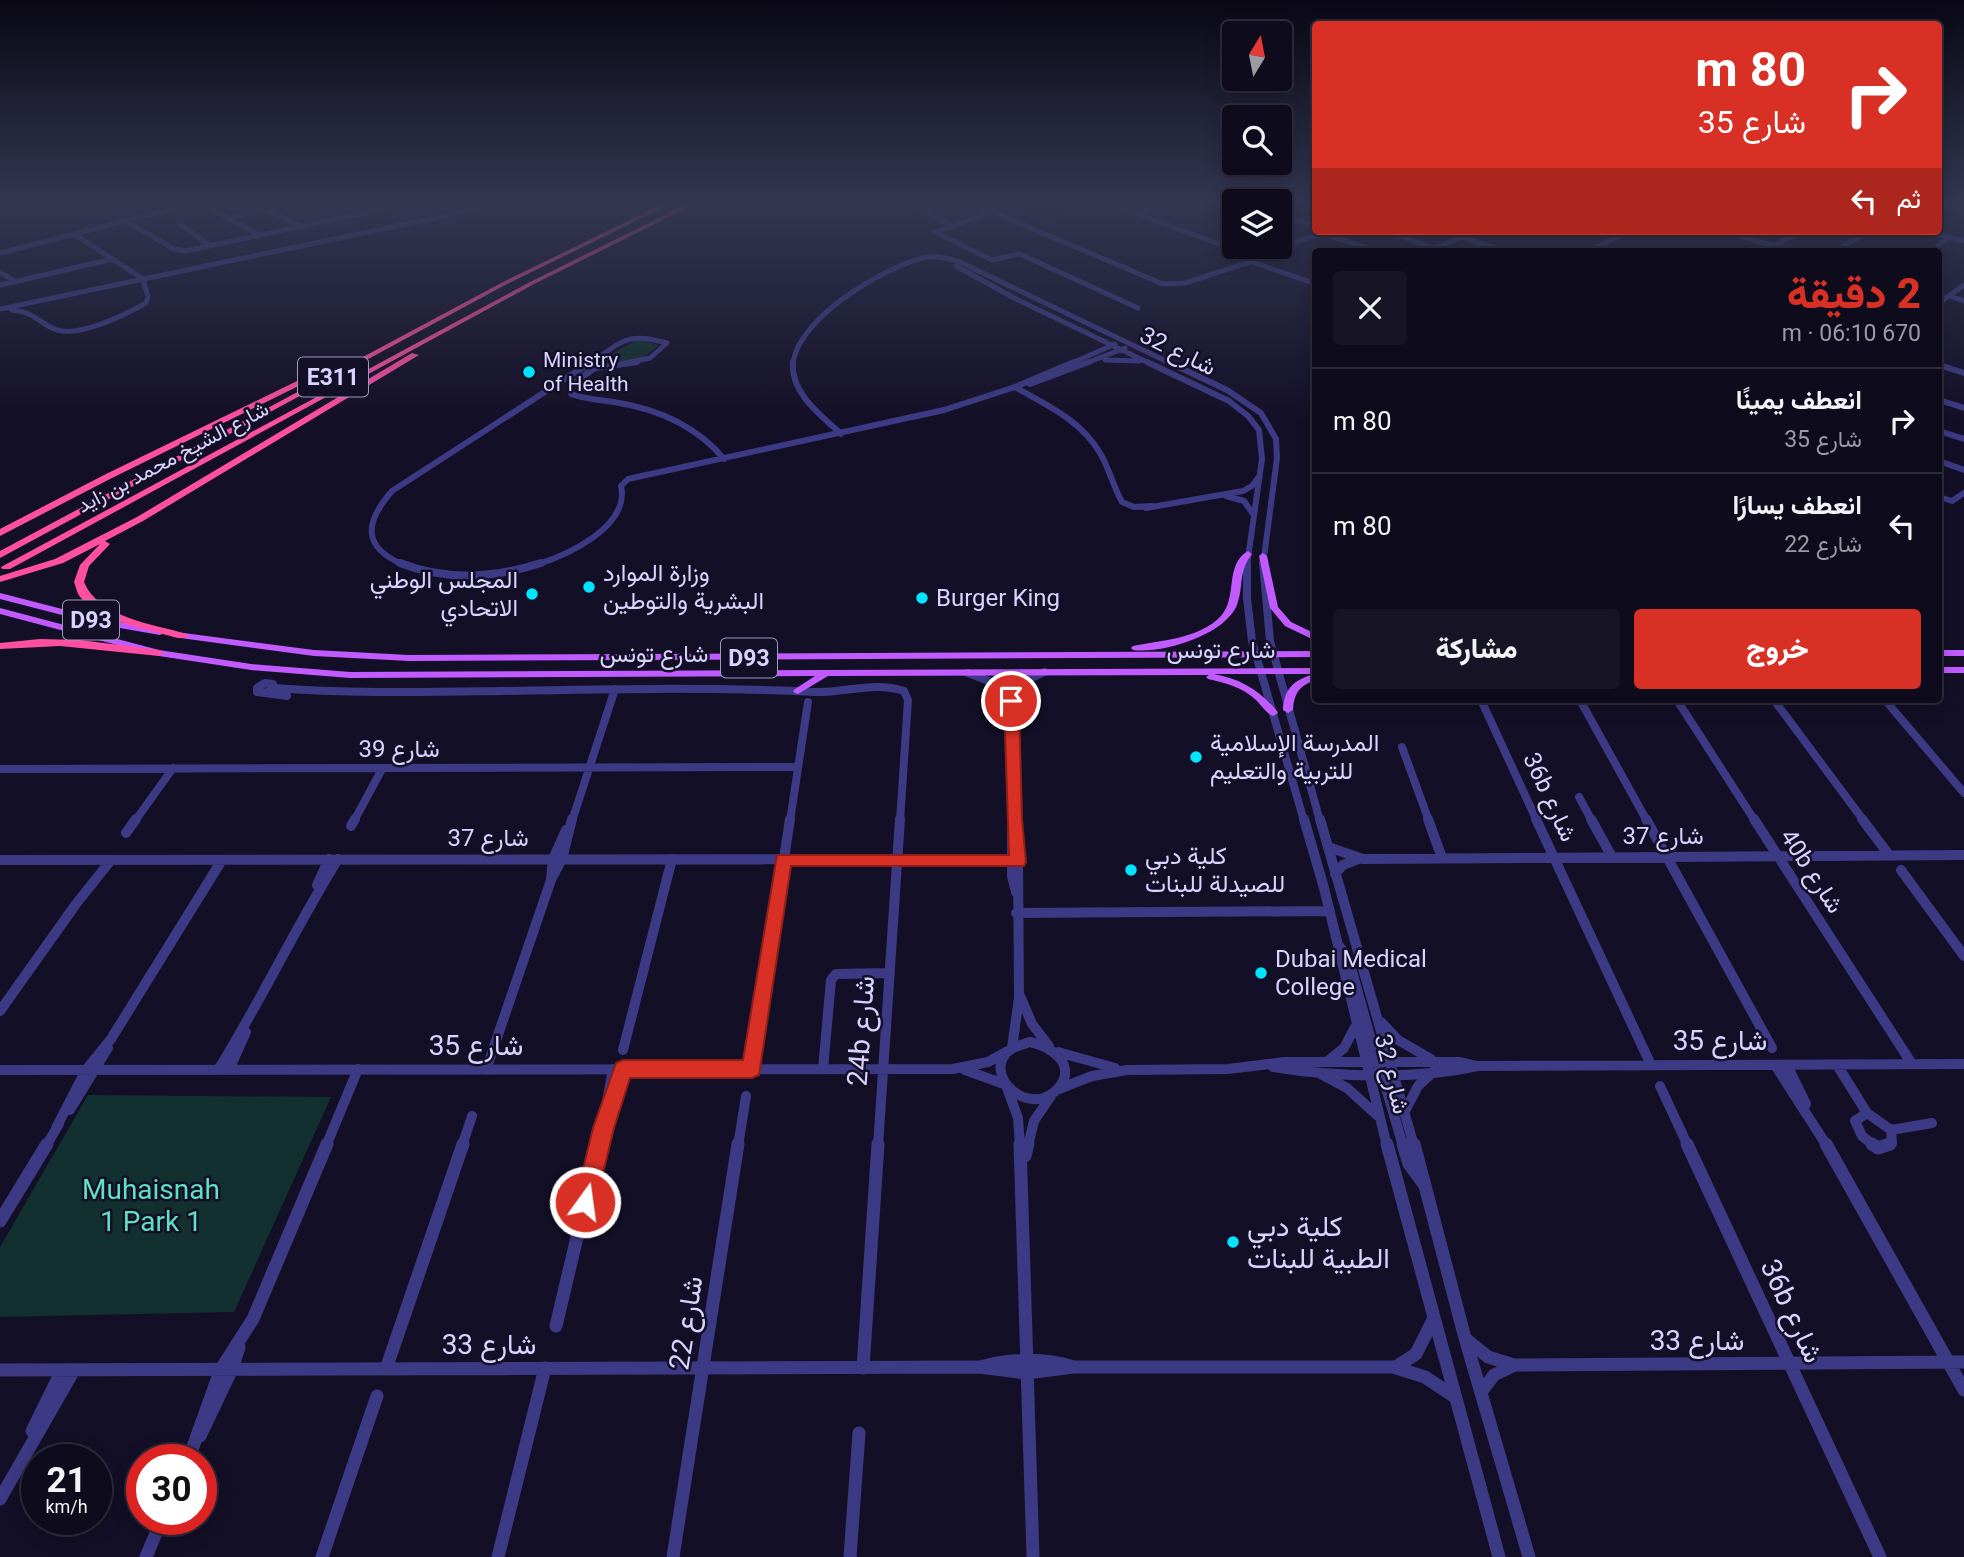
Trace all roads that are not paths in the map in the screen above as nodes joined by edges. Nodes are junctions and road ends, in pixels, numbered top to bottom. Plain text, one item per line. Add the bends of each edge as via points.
1 (4, 277) edge
2 (37, 277) edge
3 (153, 277) edge
4 (162, 277) edge
5 (521, 277) edge
6 (546, 277) edge
7 (879, 277) edge
8 (978, 277) edge
9 (989, 277) edge
10 (1070, 277) edge
11 (1146, 277) edge
12 (1204, 277) edge
13 (135, 278) joint
14 (143, 279) junction
15 (7, 281) junction
16 (0, 285) edge
17 (1964, 285) edge
18 (147, 288) junction
19 (94, 289) junction
20 (1949, 296) junction
21 (1942, 301) edge
22 (1964, 301) edge
23 (1138, 308) dead end
24 (0, 310) edge
25 (1054, 316) junction
26 (461, 322) junction
27 (417, 330) junction
28 (1123, 341) junction
29 (1114, 345) junction
30 (1132, 345) junction
31 (1123, 349) junction
32 (1078, 360) junction
33 (1086, 365) junction
34 (1942, 366) edge
35 (1964, 373) edge
36 (1175, 374) junction
37 (1013, 388) junction
38 (1942, 401) edge
39 (1964, 408) edge
40 (1942, 432) edge
41 (839, 435) junction
42 (1964, 439) edge
43 (722, 460) junction
44 (1942, 462) edge
45 (1964, 470) edge
46 (1259, 477) junction
47 (1964, 493) edge
48 (1210, 497) junction
49 (1942, 498) edge
50 (1952, 501) junction
51 (55, 503) junction
52 (1964, 506) edge
53 (1253, 515) junction
54 (140, 519) junction
55 (0, 525) edge
56 (0, 533) edge
57 (1248, 554) junction
58 (0, 555) edge
59 (1263, 556) junction
60 (48, 565) junction
61 (3, 570) edge
62 (0, 579) edge
63 (0, 596) edge
64 (0, 611) edge
65 (183, 636) junction
66 (1312, 636) edge
67 (0, 646) edge
68 (159, 653) junction
69 (1942, 653) edge
70 (1964, 653) edge
71 (1079, 654) junction
72 (1255, 654) junction
73 (1273, 654) junction
74 (1312, 654) edge
75 (1942, 670) edge
76 (1964, 670) edge
77 (1260, 671) junction
78 (1278, 671) junction
79 (1312, 671) edge
80 (1177, 672) junction
81 (968, 673) junction
82 (1044, 673) junction
83 (825, 674) junction
84 (1312, 678) edge
85 (809, 685) junction
86 (615, 689) junction
87 (798, 691) junction
88 (818, 692) junction
89 (338, 693) junction
90 (1011, 701) junction
91 (808, 702) dead end
92 (1482, 703) edge
93 (1582, 703) edge
94 (1679, 703) edge
95 (1776, 703) edge
96 (1888, 703) edge
97 (1288, 710) junction
98 (1273, 713) junction
99 (1402, 747) dead end
100 (798, 767) junction
101 (173, 768) junction
102 (589, 768) junction
103 (0, 769) edge
104 (382, 769) junction
105 (1964, 793) edge
106 (1579, 797) dead end
107 (351, 826) dead end
108 (127, 833) dead end
109 (1328, 847) junction
110 (1889, 855) junction
111 (1964, 855) edge
112 (1778, 856) junction
113 (1665, 857) junction
114 (1442, 858) junction
115 (1553, 858) junction
116 (1612, 858) junction
117 (333, 859) junction
118 (557, 859) junction
119 (672, 859) junction
120 (783, 859) junction
121 (897, 859) junction
122 (1015, 859) junction
123 (1363, 859) junction
124 (0, 860) edge
125 (107, 860) junction
126 (222, 860) junction
127 (1901, 870) dead end
128 (1335, 874) junction
129 (1330, 911) junction
130 (1016, 914) junction
131 (1338, 945) junction
132 (1964, 956) edge
133 (890, 973) junction
134 (1018, 986) junction
135 (0, 1011) edge
136 (1377, 1017) junction
137 (1356, 1025) junction
138 (1772, 1048) dead end
139 (1052, 1049) junction
140 (623, 1050) dead end
141 (1010, 1050) junction
142 (1326, 1062) junction
143 (1912, 1064) junction
144 (1964, 1064) edge
145 (1651, 1065) junction
146 (1781, 1065) junction
147 (1837, 1065) junction
148 (1269, 1066) junction
149 (1435, 1066) junction
150 (1379, 1067) junction
151 (358, 1069) junction
152 (486, 1069) junction
153 (618, 1069) junction
154 (752, 1069) junction
155 (823, 1069) junction
156 (883, 1069) junction
157 (953, 1069) junction
158 (0, 1070) edge
159 (91, 1070) junction
160 (223, 1070) junction
161 (1127, 1070) junction
162 (1314, 1071) junction
163 (1005, 1086) junction
164 (1660, 1086) dead end
165 (1055, 1092) junction
166 (746, 1096) dead end
167 (1405, 1111) junction
168 (1867, 1113) junction
169 (472, 1116) dead end
170 (1379, 1116) junction
171 (1932, 1123) dead end
172 (1891, 1130) junction
173 (1022, 1168) junction
174 (1424, 1184) junction
175 (0, 1221) edge
176 (1433, 1320) junction
177 (556, 1326) dead end
178 (1465, 1338) junction
179 (1949, 1362) junction
180 (1964, 1362) edge
181 (1789, 1363) junction
182 (1514, 1365) junction
183 (1028, 1367) junction
184 (1393, 1367) junction
185 (545, 1368) junction
186 (705, 1368) junction
187 (863, 1368) junction
188 (227, 1369) junction
189 (386, 1369) junction
190 (0, 1370) edge
191 (68, 1370) junction
192 (1964, 1390) edge
193 (1480, 1392) junction
194 (377, 1396) dead end
195 (1455, 1397) junction
196 (859, 1433) dead end
197 (28, 1444) edge
198 (195, 1444) edge
199 (21, 1458) edge
200 (0, 1499) edge
201 (155, 1535) edge
202 (146, 1557) edge
203 (321, 1557) edge
204 (498, 1557) edge
205 (673, 1557) edge
206 (850, 1557) edge
207 (1032, 1557) edge
208 (1499, 1557) edge
209 (1529, 1557) edge
210 (1880, 1557) edge

1 - 15 street
2 - 15 street
3 - 14 street
4 - 18 street
5 - 27 highway, شارع الشيخ محمد بن زايد / E311
6 - 26 highway, شارع الشيخ محمد بن زايد / E311
7 - 41 street via 812,325 795,348 791,365 795,381
8 - 25 street, شارع 32
9 - 28 street, شارع 32
10 - 23 street
11 - 12 street via 1163,284
13 - 14 street
13 - 19 street
14 - 18 street
15 - 16 street
17 - 20 street
18 - 19 street via 133,284
18 - 24 street via 148,300 137,309 72,333 54,330 30,312
19 - 24 street
20 - 21 street
20 - 22 street
25 - 29 street, شارع 32
25 - 32 street via 1090,340 1090,348
26 - 54 highway via 401,364
26 - 61 highway, شارع الشيخ محمد بن زايد / E311
27 - 51 highway
27 - 58 highway, شارع الشيخ محمد بن زايد / E311
28 - 29 street
28 - 30 street, شارع 32
29 - 31 street, شارع 32
29 - 32 street
30 - 31 street
30 - 59 street, شارع 32 via 1237,395 1272,427 1278,453
31 - 33 street
31 - 36 street, شارع 32
32 - 37 street
33 - 36 street via 1126,359
33 - 37 street
34 - 35 street
36 - 46 street, شارع 32 via 1229,401 1254,422 1264,446
37 - 41 street via 934,413
37 - 48 street via 1086,433 1101,454 1122,508 1135,510
38 - 39 street
40 - 42 street
41 - 43 street
43 - 43 street via 628,482 616,514 590,539 558,557 504,572 456,576 414,570 385,556 371,537 373,514 393,492 635,338 662,343 639,363 596,368 570,386 571,394 667,416 695,430
44 - 45 street
46 - 48 street via 1248,489
46 - 53 street, شارع 32
47 - 50 street
48 - 53 street via 1240,499
49 - 50 street
50 - 52 street
51 - 55 highway
51 - 56 highway
53 - 57 street, شارع 32
54 - 60 highway
54 - 65 highway via 95,551 80,576 81,593 104,611
57 - 71 main road via 1238,566 1230,612 1216,625 1166,645
57 - 72 street, شارع 32 via 1247,604
59 - 66 main road via 1274,608 1288,624
59 - 73 street, شارع 32
60 - 61 highway via 17,572
60 - 62 highway
63 - 65 main road, شارع تونس / D93 via 97,621
64 - 68 main road, شارع تونس / D93
65 - 71 main road, شارع تونس / D93 via 303,652 409,658
67 - 68 highway via 72,643
68 - 83 main road, شارع تونس / D93 via 251,667 376,676
69 - 70 main road
71 - 72 main road, شارع تونس / D93
72 - 73 main road, شارع تونس / D93
72 - 77 street, شارع 32
73 - 74 main road, شارع تونس / D93
73 - 78 street, شارع 32
75 - 76 main road
77 - 78 main road, شارع تونس / D93
77 - 80 main road, شارع تونس / D93
77 - 98 street, شارع 32
78 - 79 main road, شارع تونس / D93
78 - 97 street, شارع 32
80 - 82 main road, شارع تونس / D93
80 - 98 main road via 1244,686
81 - 82 main road, شارع تونس / D93
81 - 83 main road, شارع تونس / D93
81 - 90 street via 999,685
82 - 90 street via 1023,681
83 - 85 main road
84 - 97 main road via 1292,688
85 - 87 main road
85 - 88 street
86 - 87 street
86 - 89 street
86 - 102 street
87 - 88 street
88 - 121 street, 24b شارع via 895,688 908,697
89 - 89 street via 274,688 265,693 319,696
90 - 122 street
91 - 100 street
92 - 115 street, 36b شارع
93 - 113 street
94 - 112 street, 40b شارع
95 - 110 street
96 - 105 street
97 - 109 street, شارع 32
98 - 129 street, شارع 32
99 - 114 street
100 - 102 street, شارع 39
100 - 120 street
101 - 103 street, شارع 39
101 - 104 street, شارع 39
101 - 108 street
102 - 104 street, شارع 39
102 - 118 street
104 - 107 street
106 - 116 street
109 - 123 street, شارع 37
109 - 128 street, شارع 32
110 - 111 street, شارع 37
110 - 112 street, شارع 37
112 - 113 street, شارع 37
112 - 143 street, 40b شارع
113 - 116 street, شارع 37
113 - 138 street
114 - 115 street, شارع 37
114 - 123 street, شارع 37
115 - 116 street, شارع 37
115 - 145 street, 36b شارع
117 - 118 street, شارع 37
117 - 126 street, شارع 37
117 - 160 street
118 - 119 street, شارع 37
118 - 152 street
119 - 120 street, شارع 37
119 - 140 street
120 - 121 street, شارع 37
120 - 154 street
121 - 122 street, شارع 37
121 - 133 street, 24b شارع
122 - 130 street
123 - 128 street, شارع 37 via 1343,865
124 - 125 street, شارع 37
125 - 126 street, شارع 37
125 - 135 street
126 - 159 street
127 - 132 street
128 - 136 street, شارع 32
129 - 130 street
129 - 131 street, شارع 32
130 - 134 street
131 - 137 street, شارع 32
131 - 150 street via 1349,960
133 - 155 street via 836,974 831,980
133 - 156 street, 24b شارع
134 - 139 street via 1026,1012
134 - 141 street via 1017,1023
136 - 149 street via 1398,1040
136 - 150 street, شارع 32
137 - 142 street via 1344,1048
137 - 150 street, شارع 32
139 - 141 street via 1030,1042
139 - 161 street, شارع 35
139 - 165 street via 1065,1073
141 - 157 street, شارع 35 via 988,1062
141 - 163 street via 1000,1067
142 - 148 street, شارع 35
142 - 150 street, شارع 35
143 - 144 street, شارع 35
143 - 147 street, شارع 35
145 - 146 street, شارع 35
145 - 149 street, شارع 35 via 1477,1066 1463,1070
146 - 147 street, شارع 35
146 - 179 street
147 - 168 street
148 - 161 street, شارع 35
148 - 162 street, شارع 35
149 - 150 street, شارع 35
149 - 167 street
150 - 162 street, شارع 35
150 - 167 street, شارع 32
150 - 170 street, شارع 32
150 - 174 street via 1409,1164
151 - 152 street, شارع 35
151 - 160 street, شارع 35
151 - 188 street via 258,1307
152 - 153 street, شارع 35
153 - 154 street, شارع 35
153 - 177 street
154 - 155 street, شارع 35
155 - 156 street, شارع 35
156 - 157 street, شارع 35
156 - 187 street, 24b شارع
157 - 163 street, شارع 35 via 984,1075
158 - 159 street, شارع 35
159 - 160 street, شارع 35
159 - 175 street
161 - 165 street, شارع 35 via 1092,1076
162 - 170 street via 1347,1088
163 - 165 street via 1023,1098 1042,1099
163 - 173 street via 1018,1118
164 - 181 street, 36b شارع
165 - 173 street via 1034,1121
166 - 186 street, شارع 22
167 - 174 street, شارع 32
168 - 172 street
168 - 172 street via 1855,1121 1857,1129 1878,1148 1892,1143
169 - 189 street
170 - 176 street, شارع 32
171 - 172 street
173 - 183 street
174 - 178 street, شارع 32
176 - 184 street via 1414,1358
176 - 195 street, شارع 32
178 - 182 street, شارع 33 via 1488,1357
178 - 193 street, شارع 32
179 - 180 street, شارع 33
179 - 181 street, شارع 33
179 - 192 street
181 - 182 street, شارع 33
181 - 210 street, 36b شارع
182 - 193 street via 1494,1375
183 - 184 street, شارع 33
183 - 187 street, شارع 33 via 995,1371 979,1367
183 - 207 street
184 - 195 street, شارع 33 via 1425,1377
185 - 186 street, شارع 33
185 - 189 street, شارع 33
185 - 204 street
186 - 187 street, شارع 33
186 - 205 street, شارع 22
188 - 189 street, شارع 33
188 - 191 street, شارع 33
188 - 198 street
190 - 191 street, شارع 33
191 - 197 street
193 - 209 street, شارع 32
194 - 203 street
195 - 208 street, شارع 32
196 - 206 street
199 - 200 street
201 - 202 street

